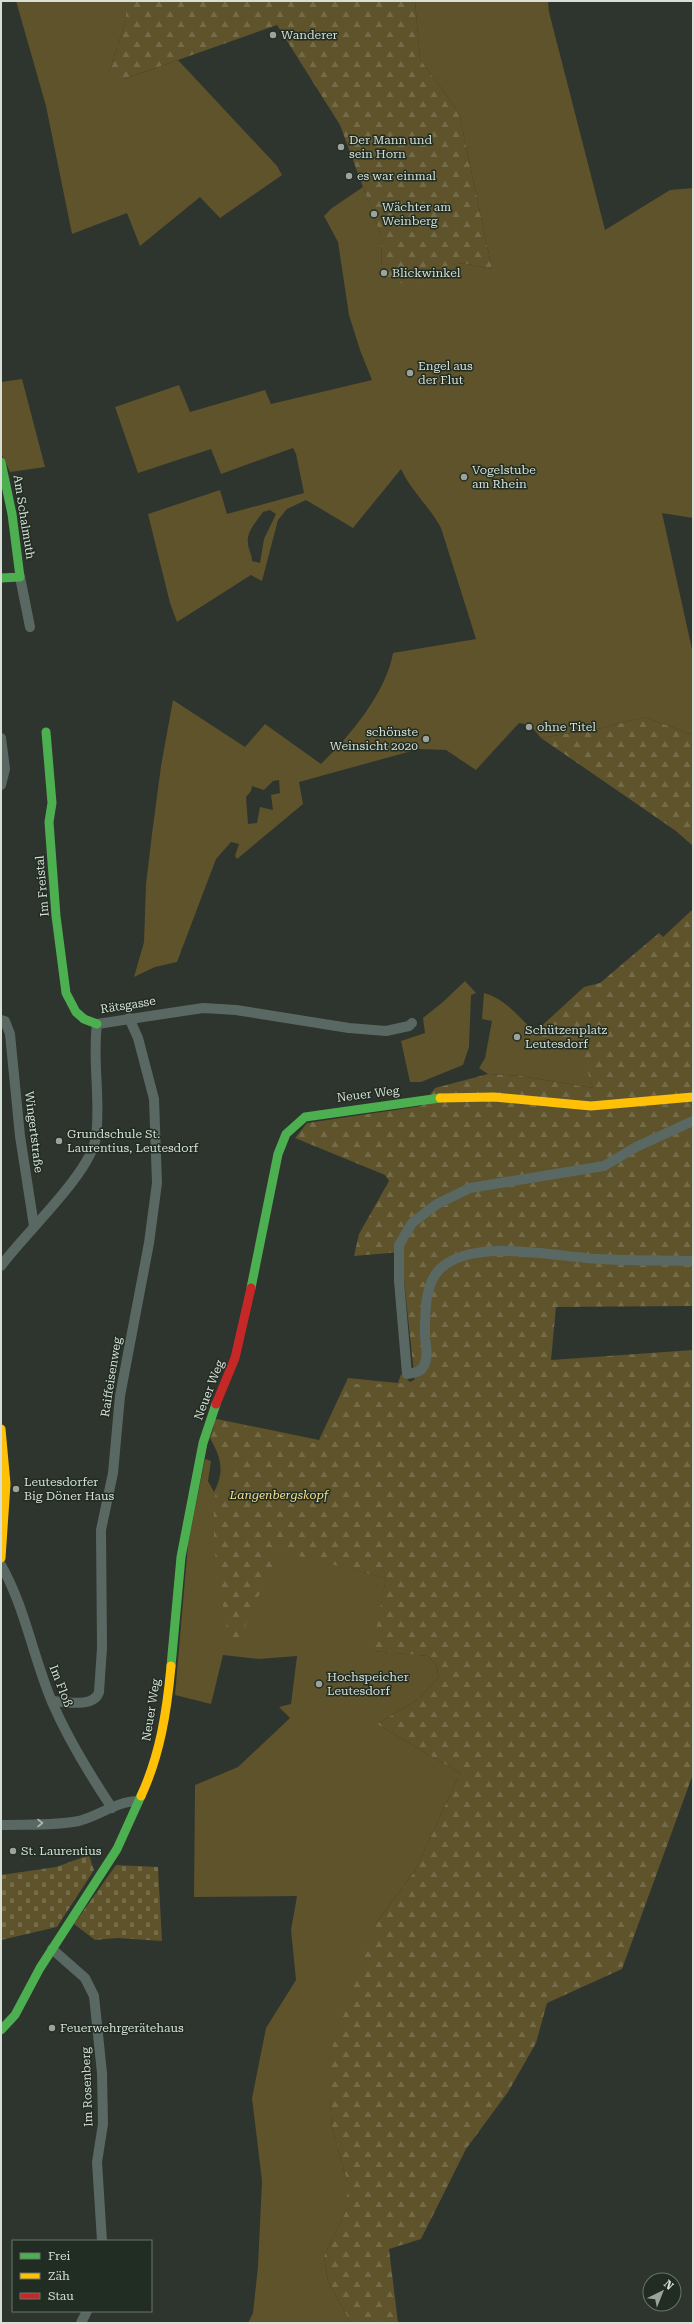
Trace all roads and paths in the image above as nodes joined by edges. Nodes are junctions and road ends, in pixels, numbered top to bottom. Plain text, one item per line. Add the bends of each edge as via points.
1 (1, 462) edge
2 (20, 577) junction
3 (1, 578) edge
4 (30, 628) dead end
5 (46, 732) dead end
6 (1, 738) edge
7 (1, 785) edge
8 (130, 1018) junction
9 (1, 1020) edge
10 (412, 1023) dead end
11 (96, 1024) junction
12 (693, 1097) edge
13 (693, 1121) edge
14 (34, 1226) junction
15 (693, 1261) edge
16 (1, 1266) edge
17 (1, 1429) edge
18 (1, 1558) edge
19 (1, 1565) edge
20 (52, 1702) junction
21 (138, 1801) junction
22 (112, 1808) junction
23 (1, 1824) edge
24 (52, 1949) junction
25 (1, 2030) edge
26 (102, 2240) edge
27 (86, 2312) edge
28 (81, 2323) edge

1 - 2 street, Am Schalmuth via 12,514
2 - 3 street, Am Schalmuth
2 - 4 street, Am Schalmuth
5 - 11 street, Im Freistal via 52,803 49,822 56,916 66,993 76,1012
6 - 7 street via 5,769
8 - 10 street, Rätsgasse via 203,1008 236,1010 292,1021 378,1031 409,1026
8 - 11 street, Rätsgasse
8 - 20 street, Raiffeisenweg via 154,1099 157,1183 149,1243 120,1396 112,1473 101,1530 102,1648 99,1692 97,1698 91,1702
9 - 14 street, Wingertstraße via 5,1022 10,1034 20,1136
11 - 14 street, Rätsgasse via 96,1115 92,1151 67,1188
12 - 21 street, Neuer Weg via 591,1106 453,1096 304,1117 286,1134 278,1154 243,1330 235,1358 212,1413 204,1443 180,1556 169,1690 161,1738 151,1774
13 - 15 street via 636,1147 604,1166 470,1188 437,1204 412,1223 399,1245 399,1281 407,1374 423,1367 426,1358 425,1323 430,1287 440,1268 470,1253 511,1252 599,1259
14 - 16 street, Rätsgasse
17 - 18 street via 6,1484
19 - 20 street, Im Floß via 14,1592
20 - 22 street, Im Floß
21 - 22 street
21 - 24 street, Neuer Weg via 117,1849
23 -> 22 street via 67,1823 92,1817
24 - 25 street, Neuer Weg via 15,2014
24 - 26 street, Im Rosenberg via 85,1978 94,1996 102,2073 103,2124 97,2162
27 - 28 street

